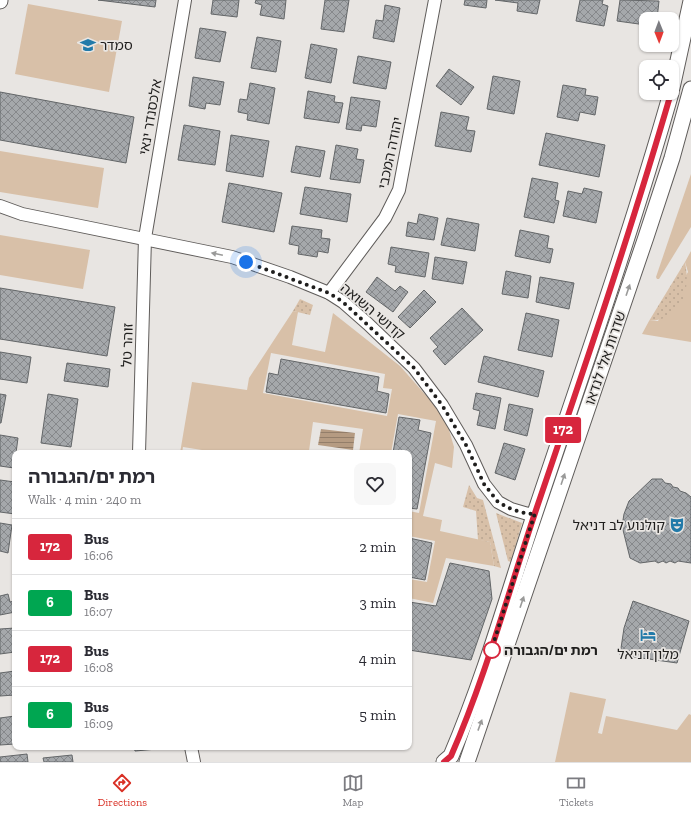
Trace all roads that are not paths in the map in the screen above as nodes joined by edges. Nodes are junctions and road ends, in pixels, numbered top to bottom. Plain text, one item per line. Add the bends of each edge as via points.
1 (185, 0) edge
2 (435, 0) edge
3 (691, 2) edge
4 (678, 60) edge
5 (691, 89) edge
6 (669, 100) edge
7 (0, 206) edge
8 (22, 214) junction
9 (0, 216) edge
10 (145, 238) junction
11 (329, 293) junction
12 (139, 450) edge
13 (535, 513) junction
14 (192, 750) edge
15 (194, 762) edge
16 (444, 762) edge
17 (467, 762) edge

1 - 10 street, אלכסנדר ינאי
2 - 11 street, יהודה המכבי via 399,190 385,218
3 - 4 street
17 -> 5 street, שדרות אלי לנדאו via 646,237
6 - 13 street, שדרות אלי לנדאו via 630,231
7 - 8 street, קדושי השואה
8 - 9 street, קדושי השואה
8 - 10 street, קדושי השואה
11 -> 10 street, קדושי השואה via 232,257
10 - 12 street, זוהר טל
11 - 13 street, קדושי השואה via 368,324 414,368 442,405 466,445 484,484 498,502 511,509 528,514
13 - 16 street, שדרות אלי לנדאו via 486,668 451,756
14 - 15 street

